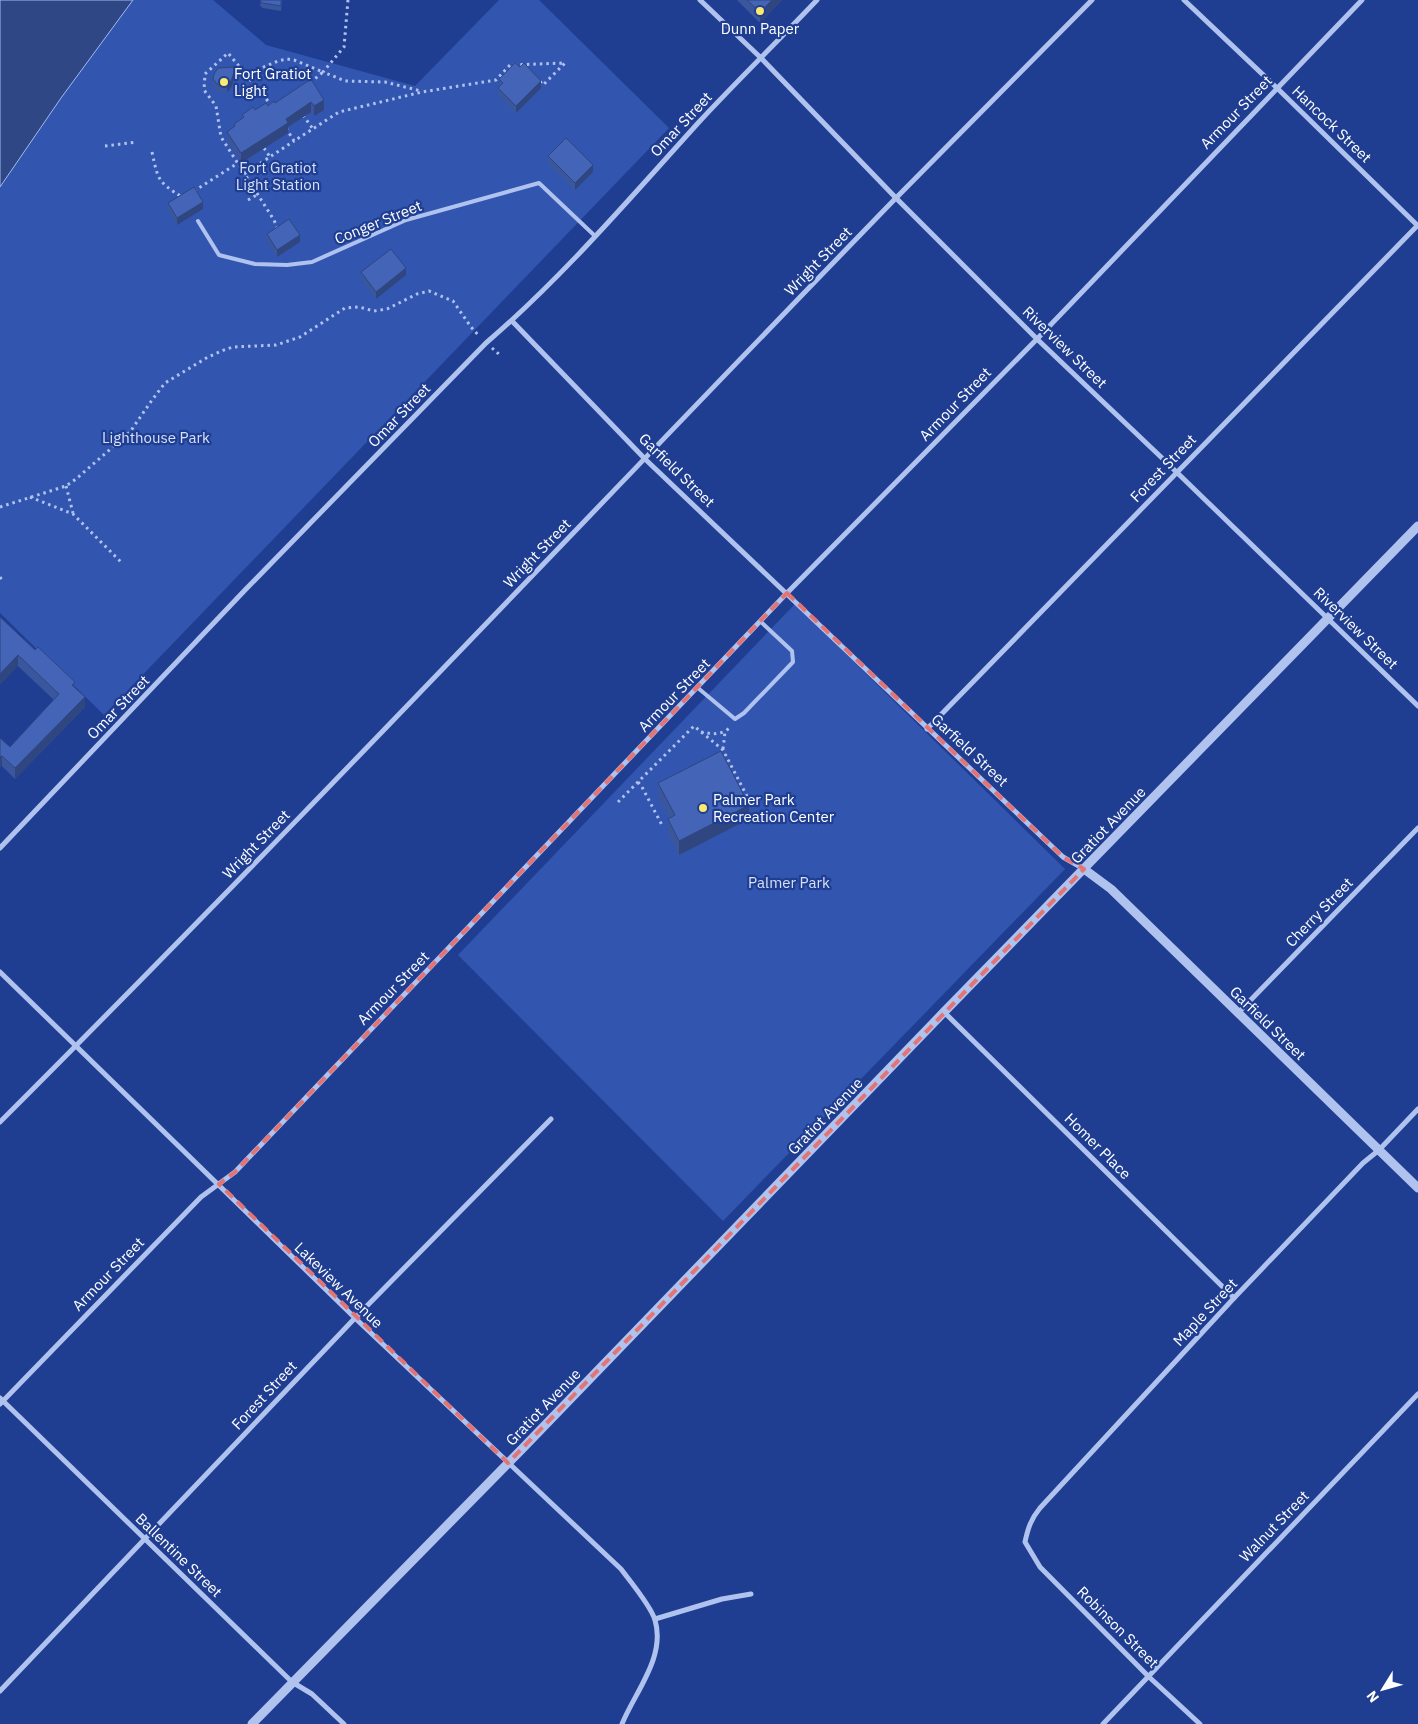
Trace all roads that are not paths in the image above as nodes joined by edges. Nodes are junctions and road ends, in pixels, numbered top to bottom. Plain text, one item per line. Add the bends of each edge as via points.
1 (700, 0) edge
2 (817, 0) edge
3 (1092, 0) edge
4 (1184, 0) edge
5 (1362, 0) edge
6 (761, 58) junction
7 (1277, 88) junction
8 (896, 198) junction
9 (198, 221) dead end
10 (1418, 226) edge
11 (596, 236) junction
12 (512, 321) junction
13 (1037, 338) junction
14 (645, 459) junction
15 (1177, 472) junction
16 (1418, 526) edge
17 (787, 593) junction
18 (1329, 618) junction
19 (761, 622) junction
20 (698, 688) junction
21 (1418, 706) edge
22 (927, 729) junction
23 (1418, 828) edge
24 (0, 848) edge
25 (1084, 869) junction
26 (0, 972) edge
27 (944, 1012) junction
28 (1238, 1013) junction
29 (76, 1046) junction
30 (1418, 1109) edge
31 (551, 1120) dead end
32 (0, 1122) edge
33 (1379, 1150) junction
34 (219, 1184) junction
35 (1418, 1188) edge
36 (1234, 1298) junction
37 (354, 1318) junction
38 (1418, 1394) edge
39 (1, 1401) edge
40 (508, 1463) junction
41 (145, 1539) junction
42 (1025, 1542) joint
43 (750, 1594) dead end
44 (655, 1619) junction
45 (1148, 1676) junction
46 (292, 1682) junction
47 (0, 1691) edge
48 (252, 1724) edge
49 (344, 1724) edge
50 (622, 1724) edge
51 (1103, 1724) edge
52 (1200, 1724) edge

1 - 6 street, Riverview Street
2 - 6 street, Omar Street
3 - 8 street, Wright Street
4 - 7 street, Hancock Street
5 - 7 street, Armour Street
6 - 8 street, Riverview Street
6 - 11 street, Omar Street
7 - 10 street, Hancock Street
7 - 13 street, Armour Street
8 - 13 street, Riverview Street
8 - 14 street, Wright Street
9 - 11 lane, Conger Street via 219,255 255,264 287,265 312,262 406,220 539,183
10 - 15 street, Forest Street
11 - 12 street, Omar Street
12 - 14 street, Garfield Street
12 - 24 street, Omar Street via 486,343 246,589
13 - 15 street, Riverview Street
13 - 17 street, Armour Street
14 - 17 street, Garfield Street
14 - 29 street, Wright Street
15 - 18 street, Riverview Street
15 - 22 street, Forest Street
16 - 18 street, Gratiot Avenue
17 - 19 street, Armour Street
17 - 22 street, Garfield Street
18 - 21 street, Riverview Street
18 - 25 street, Gratiot Avenue
19 - 20 street, Armour Street
19 - 20 lane via 792,651 793,662 735,719
20 - 34 street, Armour Street via 235,1172
22 - 25 street, Garfield Street via 1063,857
23 - 28 street, Cherry Street
25 - 27 street, Gratiot Avenue
25 - 28 street, Garfield Street via 1111,889
26 - 29 street, Lakeview Avenue
27 - 36 street, Homer Place
27 - 40 street, Gratiot Avenue
28 - 33 street, Garfield Street
29 - 32 street, Wright Street
29 - 34 street, Lakeview Avenue
30 - 33 street, Maple Street
31 - 37 street, Forest Street
33 - 35 street, Garfield Street
33 - 36 street, Maple Street
34 - 37 street, Lakeview Avenue
34 - 39 street, Armour Street via 201,1197
36 - 42 street, Maple Street via 1040,1508 1032,1518
37 - 40 street, Lakeview Avenue
37 - 41 street, Forest Street
38 - 45 street, Walnut Street
39 - 41 street, Ballentine Street
40 - 44 street, Lakeview Avenue via 621,1569
40 - 46 street, Gratiot Avenue
41 - 46 street, Ballentine Street
41 - 47 street, Forest Street
42 - 45 street, Robinson Street via 1040,1567
43 - 44 street via 722,1598
44 - 50 street, Lakeview Avenue via 656,1651
45 - 51 street, Walnut Street
45 - 52 street, Robinson Street
46 - 48 street, Gratiot Avenue
46 - 49 street, Ballentine Street via 312,1694

